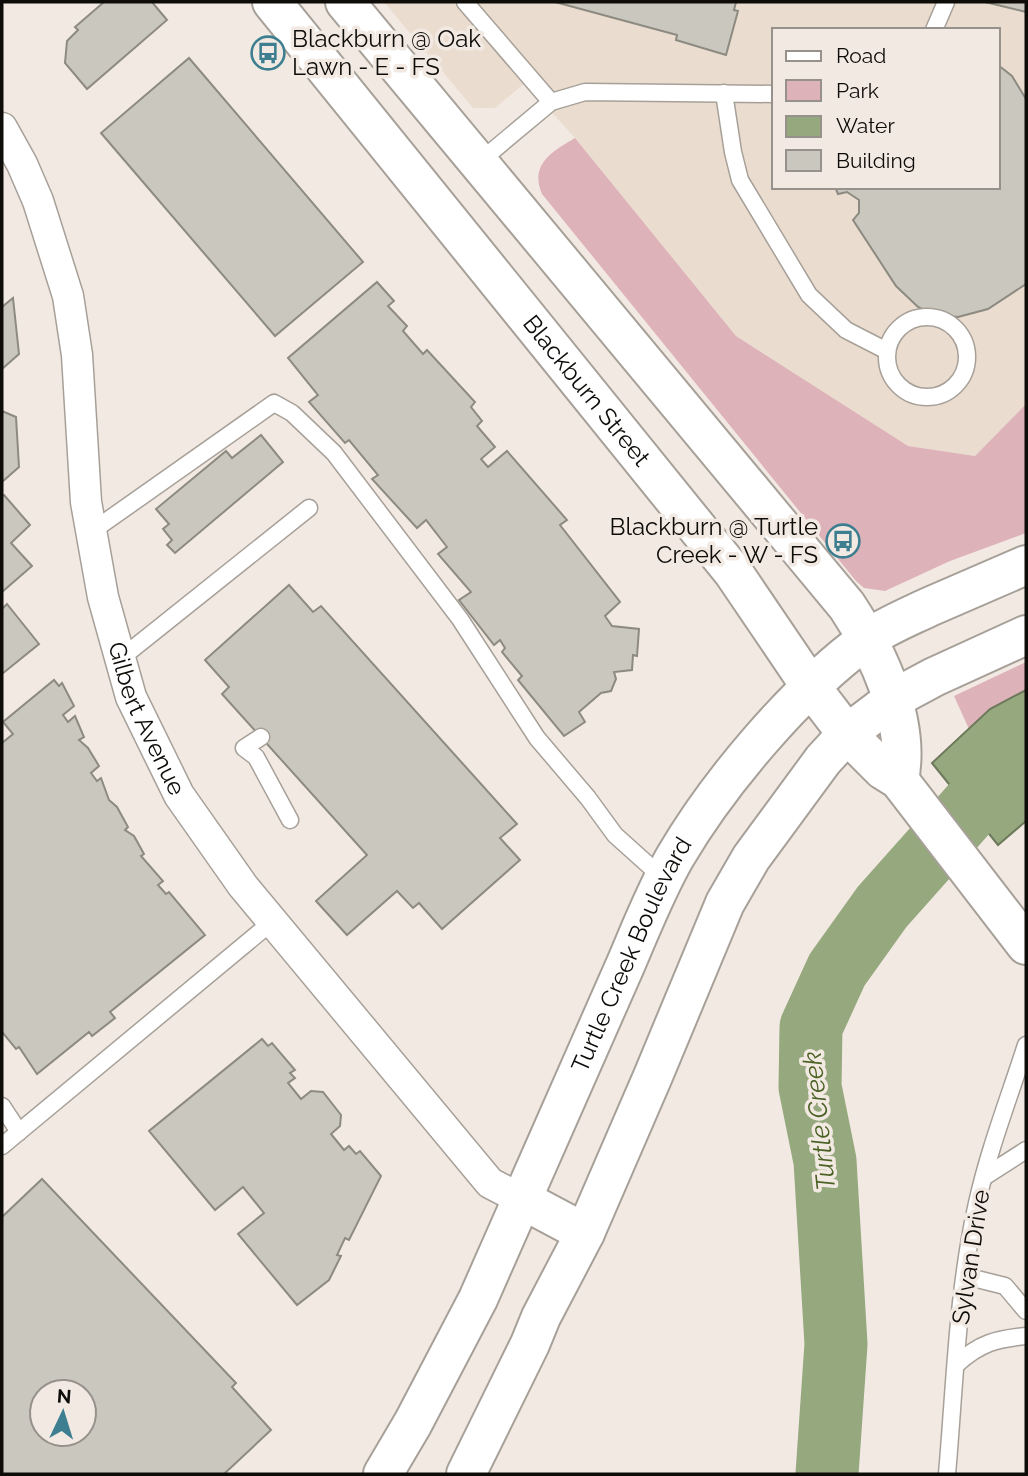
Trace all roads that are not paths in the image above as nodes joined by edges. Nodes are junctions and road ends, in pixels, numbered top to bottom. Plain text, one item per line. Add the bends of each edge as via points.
1 (272, 2) edge
2 (345, 2) edge
3 (465, 2) edge
4 (946, 2) edge
5 (935, 28) edge
6 (724, 93) junction
7 (772, 94) edge
8 (551, 102) junction
9 (2, 128) edge
10 (478, 163) junction
11 (431, 199) junction
12 (887, 351) junction
13 (309, 508) dead end
14 (91, 532) junction
15 (1026, 565) edge
16 (1026, 635) edge
17 (868, 638) junction
18 (120, 659) junction
19 (811, 687) junction
20 (893, 699) junction
21 (847, 734) junction
22 (261, 737) dead end
23 (899, 780) junction
24 (290, 820) dead end
25 (664, 879) junction
26 (273, 922) junction
27 (1026, 945) edge
28 (1026, 1045) edge
29 (2, 1106) edge
30 (19, 1132) junction
31 (2, 1146) edge
32 (1026, 1150) edge
33 (984, 1177) junction
34 (521, 1199) junction
35 (585, 1233) junction
36 (965, 1276) junction
37 (1026, 1311) edge
38 (1026, 1336) edge
39 (957, 1364) junction
40 (383, 1474) edge
41 (466, 1474) edge
42 (947, 1474) edge

1 - 11 main road, Blackburn Street
2 - 10 main road
3 - 8 lane
4 - 5 lane
6 - 7 lane
6 - 8 lane via 585,93
6 - 12 lane via 740,180 809,295 846,330
8 - 10 lane
9 - 14 street, Gilbert Avenue via 41,211 68,296
10 - 11 main road
10 - 17 main road via 847,606
11 - 19 main road, Blackburn Street via 733,572
12 - 12 lane via 894,380 918,396 931,397 955,386 967,362 962,337 954,327 930,317 903,325
13 - 18 lane
14 - 18 street, Gilbert Avenue
14 - 25 lane via 274,403 292,413 342,464 460,619 537,738 615,835
15 - 17 main road, Turtle Creek Boulevard
16 - 20 main road
17 - 19 main road, Turtle Creek Boulevard
17 - 20 main road
18 - 26 street, Gilbert Avenue via 131,697 179,795
19 - 21 main road, Blackburn Street
19 - 25 main road, Turtle Creek Boulevard via 745,758
20 - 21 main road
20 - 23 main road via 902,753
21 - 23 main road, Blackburn Street
21 - 35 main road via 766,837 725,904
22 - 24 lane via 244,748 256,757
23 - 27 main road, Blackburn Street
25 - 34 main road, Turtle Creek Boulevard
26 - 30 lane
26 - 34 street, Gilbert Avenue via 490,1183
28 - 33 lane, Sylvan Drive
29 - 30 lane
30 - 31 lane
32 - 33 lane
33 - 36 lane, Sylvan Drive
34 - 35 main road
34 - 40 main road, Turtle Creek Boulevard via 478,1299
35 - 41 main road
36 - 37 lane via 1005,1286
36 - 39 lane, Sylvan Drive
38 - 39 lane via 998,1339 972,1350
39 - 42 lane, Sylvan Drive

